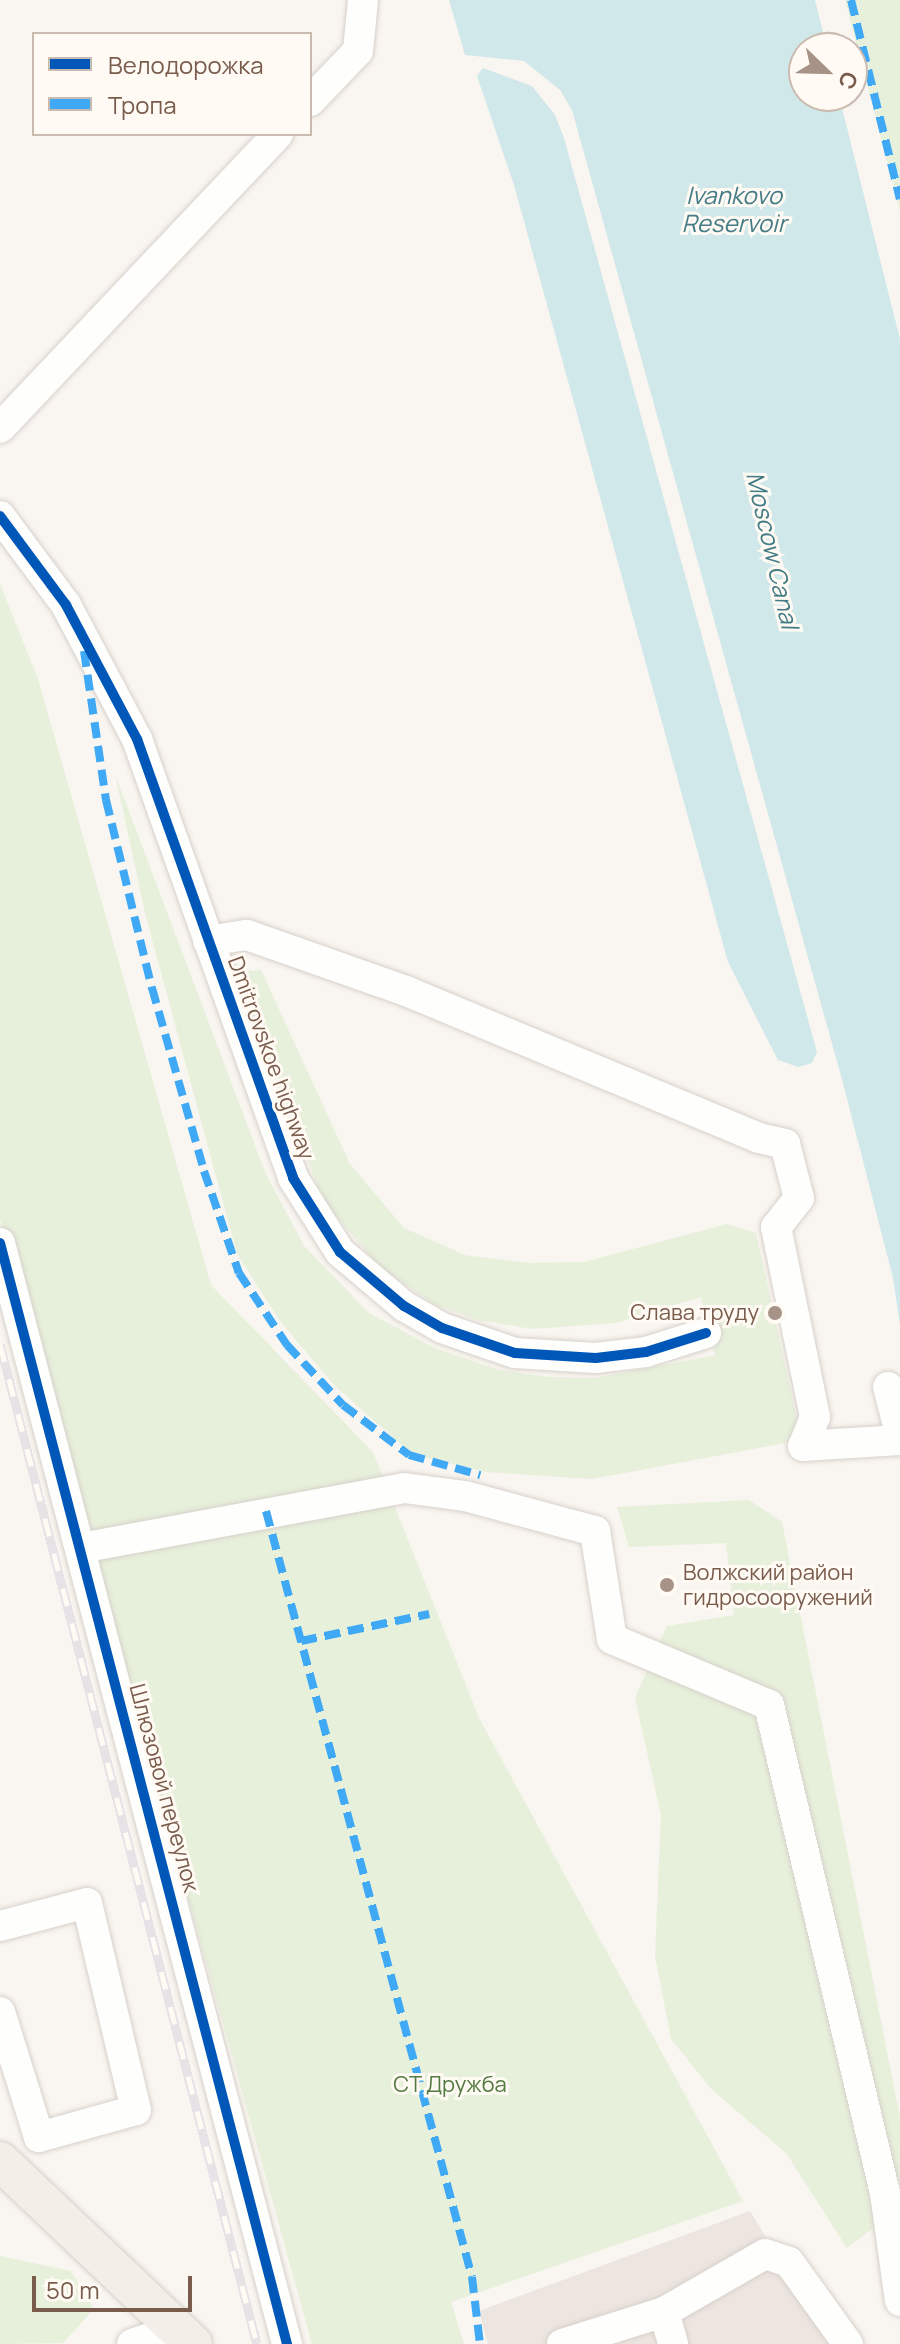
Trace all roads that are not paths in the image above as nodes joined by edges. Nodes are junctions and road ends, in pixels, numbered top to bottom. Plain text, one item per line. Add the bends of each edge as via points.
1 (363, 0) edge
2 (312, 99) edge
3 (276, 136) edge
4 (0, 428) edge
5 (0, 516) edge
6 (208, 941) junction
7 (0, 1243) edge
8 (706, 1333) dead end
9 (888, 1387) dead end
10 (900, 1433) edge
11 (900, 1440) edge
12 (81, 1548) junction
13 (0, 1926) edge
14 (0, 2012) edge
15 (0, 2161) edge
16 (900, 2301) edge
17 (664, 2312) junction
18 (186, 2336) edge
19 (132, 2344) edge
20 (287, 2344) edge
21 (562, 2344) edge
22 (673, 2344) edge
23 (848, 2344) edge

1 - 2 street via 358,51
3 - 4 street
5 - 6 street, Dmitrovskoe highway via 66,605 102,666 137,739
6 - 8 street, Dmitrovskoe highway via 293,1178 315,1219 369,1278 442,1328 515,1353 596,1358 646,1352
6 - 11 street via 247,935 406,991 759,1138 785,1144 799,1198 776,1227 815,1417 803,1446
7 - 12 street, Шлюзовой переулок
9 - 10 street
12 - 16 street via 404,1488 465,1496 595,1531 612,1639 769,1705 885,2193
12 - 20 street, Шлюзовой переулок
13 - 14 street via 87,1903 136,2110 39,2137
15 - 18 main road
17 - 21 street
17 - 22 street
17 - 23 street via 765,2254 789,2262
18 - 19 street

